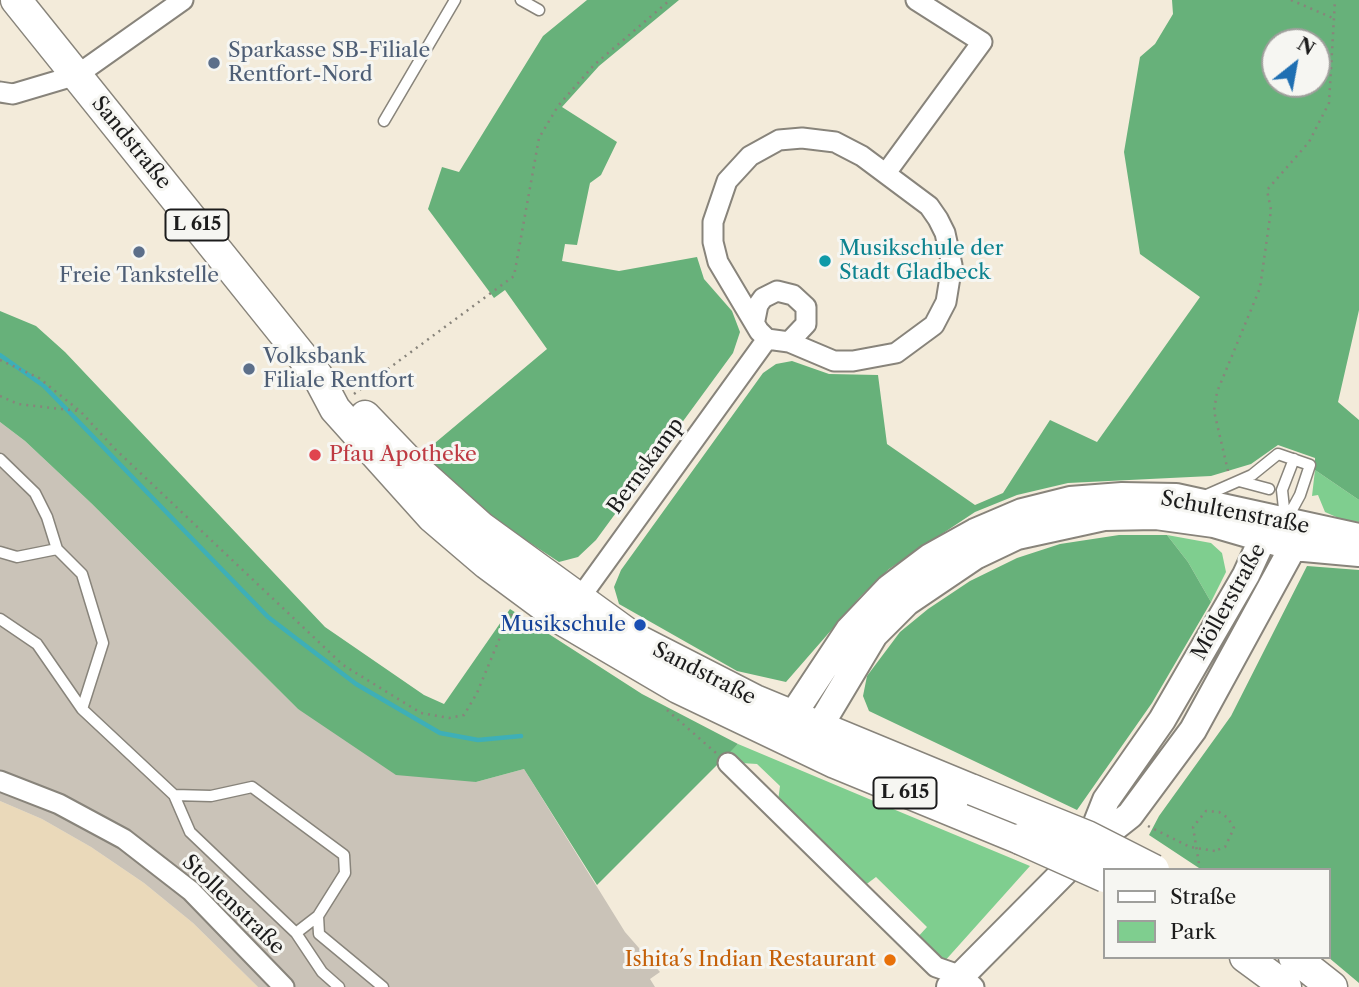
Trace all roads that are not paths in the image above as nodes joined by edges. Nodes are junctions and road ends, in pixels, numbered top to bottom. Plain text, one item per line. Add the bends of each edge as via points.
1 (16, 0) edge
2 (183, 0) edge
3 (455, 0) edge
4 (522, 0) edge
5 (916, 0) edge
6 (539, 9) dead end
7 (77, 75) junction
8 (0, 92) edge
9 (384, 121) dead end
10 (886, 173) junction
11 (755, 320) junction
12 (767, 339) junction
13 (789, 342) junction
14 (317, 374) junction
15 (0, 459) edge
16 (1294, 459) junction
17 (1236, 482) junction
18 (1269, 489) dead end
19 (1195, 500) junction
20 (1289, 535) junction
21 (1359, 537) edge
22 (1263, 538) junction
23 (57, 549) junction
24 (0, 552) edge
25 (1359, 553) edge
26 (571, 610) junction
27 (0, 620) edge
28 (82, 709) junction
29 (819, 727) junction
30 (792, 729) junction
31 (728, 763) road end
32 (0, 782) edge
33 (174, 795) junction
34 (1087, 849) junction
35 (1150, 868) edge
36 (1104, 877) edge
37 (318, 916) junction
38 (296, 933) junction
39 (1248, 959) edge
40 (1297, 959) edge
41 (962, 983) edge
42 (284, 987) edge
43 (339, 987) edge
44 (383, 987) edge
45 (1286, 987) edge
46 (1332, 987) edge

1 - 7 main road, L 615
2 - 7 street
3 - 9 lane
4 - 6 lane
5 - 10 street via 982,42
7 - 8 street via 13,94
7 - 14 main road, Sandstraße / L 615
10 - 11 street via 835,142 803,138 779,140 742,164 727,181 718,202 713,242 718,262
10 - 13 street via 929,206 945,233 952,278 934,325 896,353 853,362 834,361
11 - 12 street
11 - 13 street via 763,298 778,291 793,295 806,307 806,324
12 - 13 street
12 - 26 street, Bernskamp
14 - 26 main road, Sandstraße / L 615 via 348,398 413,466
14 - 26 main road, Sandstraße / L 615 via 335,409 432,517 531,598
15 - 23 lane via 35,493
16 - 17 lane via 1278,454
16 - 20 lane via 1282,490
16 - 20 lane via 1310,465
17 - 18 lane
17 - 19 lane
19 - 20 main road, Schultenstraße
19 - 30 main road, Schultenstraße via 1122,496 1070,500 1022,512 930,557 889,589 849,630
20 - 21 main road, Schultenstraße
20 - 22 main road, Möllerstraße
20 - 25 main road, Schultenstraße
20 - 34 main road, Möllerstraße via 1193,730 1130,815
22 - 29 main road, Schultenstraße via 1214,524 1156,516 1104,517 1017,536 975,556 907,602 874,635
22 - 34 main road, Möllerstraße via 1162,720 1106,800
23 - 24 lane via 16,557
23 - 28 lane via 82,574 103,643
26 - 30 main road, Sandstraße / L 615 via 664,655
26 - 30 main road, Sandstraße / L 615 via 678,688
27 - 28 lane via 37,644
28 - 33 lane
29 - 30 main road, Sandstraße / L 615
29 - 35 main road, Sandstraße / L 615, bridge via 1087,836
30 - 36 main road, Sandstraße / L 615, bridge via 835,763
31 - 41 street, Möllerstraße via 936,967
32 - 42 street, Stollenstraße via 59,804 124,839 191,891
33 - 37 lane via 211,796 252,786 344,855 345,873
33 - 38 lane via 190,832
34 - 41 main road, Möllerstraße
37 - 38 lane
37 - 44 lane via 319,934
38 - 43 lane via 322,972
39 - 45 main road
40 - 46 main road

